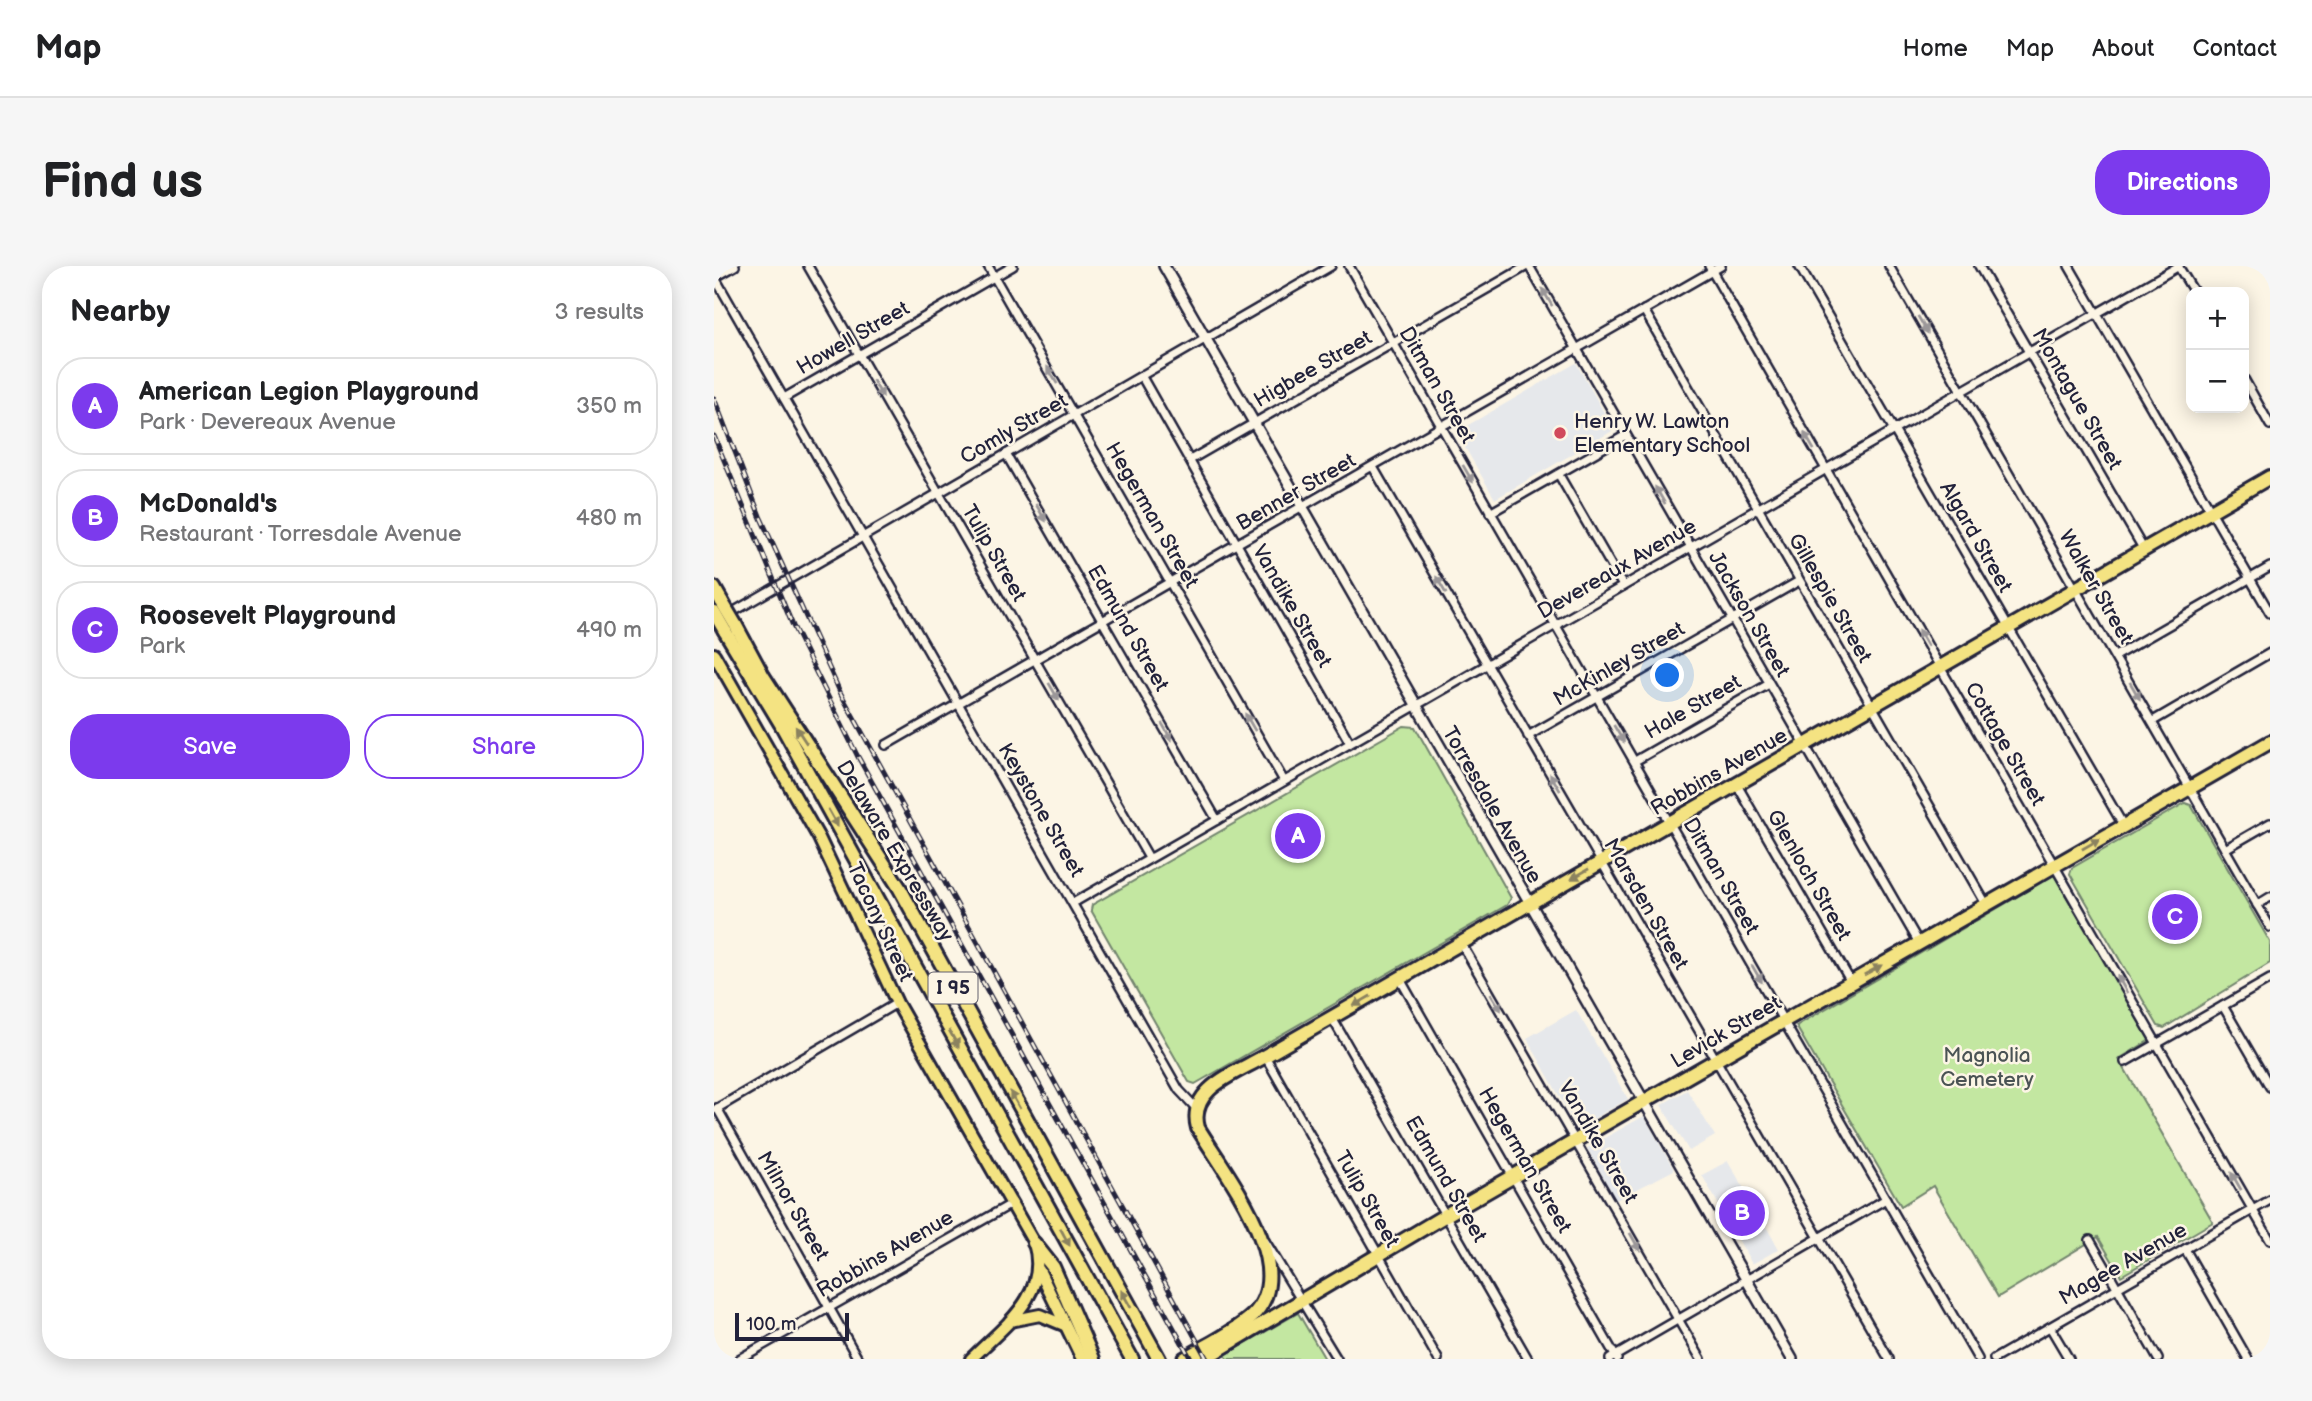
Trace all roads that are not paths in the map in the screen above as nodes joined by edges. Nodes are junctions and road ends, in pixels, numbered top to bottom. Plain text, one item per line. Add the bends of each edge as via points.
1 (735, 266) edge
2 (808, 266) edge
3 (988, 266) edge
4 (1013, 266) edge
5 (1164, 266) edge
6 (1332, 266) edge
7 (1349, 266) edge
8 (1528, 266) edge
9 (1721, 266) edge
10 (1799, 266) edge
11 (1889, 266) edge
12 (1979, 266) edge
13 (2069, 266) edge
14 (2179, 266) edge
15 (1710, 269) edge
16 (994, 276) junction
17 (714, 277) edge
18 (2191, 287) edge
19 (1644, 310) junction
20 (2096, 313) junction
21 (1206, 339) junction
22 (1393, 343) junction
23 (1577, 350) junction
24 (2030, 351) junction
25 (858, 355) junction
26 (1142, 377) junction
27 (2249, 388) edge
28 (1961, 391) junction
29 (784, 398) junction
30 (1074, 414) junction
31 (1255, 423) junction
32 (2270, 425) edge
33 (1441, 427) junction
34 (1894, 431) junction
35 (1626, 435) junction
36 (1006, 454) junction
37 (1190, 460) junction
38 (1373, 467) junction
39 (1825, 469) junction
40 (1559, 475) junction
41 (2270, 477) edge
42 (938, 492) junction
43 (1301, 508) junction
44 (1758, 508) junction
45 (2211, 512) junction
46 (1490, 513) junction
47 (863, 536) junction
48 (1238, 545) junction
49 (1690, 547) junction
50 (2144, 550) junction
51 (2270, 567) edge
52 (2249, 579) junction
53 (1799, 581) junction
54 (1171, 583) junction
55 (1623, 586) junction
56 (714, 588) edge
57 (2077, 589) junction
58 (718, 607) edge
59 (2270, 613) edge
60 (1731, 620) junction
61 (1104, 621) junction
62 (714, 623) edge
63 (1555, 625) junction
64 (730, 628) junction
65 (2009, 628) junction
66 (2270, 653) edge
67 (714, 654) edge
68 (2115, 656) junction
69 (1036, 661) junction
70 (1488, 664) junction
71 (1940, 668) junction
72 (1769, 684) junction
73 (1597, 697) junction
74 (957, 704) junction
75 (1415, 705) junction
76 (1873, 707) junction
77 (2153, 721) junction
78 (1528, 736) junction
79 (2270, 742) edge
80 (1350, 743) junction
81 (886, 745) dead end
82 (1804, 745) junction
83 (1635, 761) junction
84 (1284, 781) junction
85 (1737, 785) junction
86 (2190, 787) junction
87 (1217, 820) junction
88 (1670, 823) junction
89 (2270, 823) edge
90 (2123, 825) junction
91 (2225, 849) junction
92 (1149, 859) junction
93 (1601, 862) junction
94 (2055, 865) junction
95 (2270, 897) edge
96 (1073, 904) junction
97 (1529, 904) junction
98 (1986, 904) junction
99 (2257, 905) junction
100 (2270, 927) edge
101 (1461, 943) junction
102 (1919, 943) junction
103 (1400, 979) junction
104 (2270, 979) edge
105 (1851, 982) junction
106 (897, 1003) junction
107 (2223, 1006) junction
108 (1332, 1018) junction
109 (1785, 1021) junction
110 (2157, 1044) junction
111 (1265, 1056) junction
112 (1717, 1059) junction
113 (2125, 1062) dead end
114 (2270, 1087) edge
115 (1644, 1102) junction
116 (1195, 1108) junction
117 (716, 1109) edge
118 (1577, 1140) junction
119 (1514, 1176) junction
120 (1886, 1199) junction
121 (2270, 1200) edge
122 (1014, 1202) junction
123 (2253, 1210) junction
124 (1446, 1215) junction
125 (1261, 1234) junction
126 (1818, 1239) junction
127 (2090, 1240) dead end
128 (2270, 1240) edge
129 (1034, 1243) junction
130 (2185, 1249) junction
131 (1379, 1255) junction
132 (1040, 1270) junction
133 (1746, 1280) junction
134 (2117, 1288) junction
135 (1302, 1298) junction
136 (831, 1307) junction
137 (1678, 1319) junction
138 (1007, 1322) junction
139 (1067, 1327) junction
140 (2050, 1327) junction
141 (1614, 1358) edge
142 (739, 1359) edge
143 (858, 1359) edge
144 (971, 1359) edge
145 (1082, 1359) edge
146 (1093, 1359) edge
147 (1132, 1359) edge
148 (1158, 1359) edge
149 (1184, 1359) edge
150 (1203, 1359) edge
151 (1336, 1359) edge
152 (1438, 1359) edge
153 (1528, 1359) edge
154 (1701, 1359) edge
155 (1792, 1359) edge
156 (1889, 1359) edge
157 (1978, 1359) edge
158 (1994, 1359) edge
159 (2069, 1359) edge
160 (2158, 1359) edge
161 (2248, 1359) edge

1 - 17 street
2 - 25 street, Tulip Street
3 - 16 street, Hegerman Street
4 - 16 street, Howell Street
5 - 21 street, Torresdale Avenue
6 - 21 street, Comly Street
7 - 22 street, Ditman Street
8 - 22 street, Higbee Street
23 -> 8 street, Jackson Street
9 - 15 street, Benner Street
10 - 34 street, Algard Street
11 -> 28 street, Walker Street
12 - 24 street, Montague Street
13 - 20 street
14 - 18 street
14 - 20 street, Devereaux Avenue
15 - 19 street, Benner Street
39 -> 15 street, Cottage Street
16 - 25 street, Howell Street
30 -> 16 street, Hegerman Street
17 - 29 street, Keystone Street
19 - 23 street, Benner Street
19 - 44 street, Gillespie Street
20 - 24 street, Devereaux Avenue
20 - 45 street
21 - 26 street, Comly Street
21 - 31 street, Torresdale Avenue
22 - 31 street, Higbee Street
22 - 33 street, Ditman Street
23 - 33 street, Benner Street
23 - 35 street, Jackson Street
24 - 28 street, Devereaux Avenue
24 - 50 street, Montague Street
25 - 29 street, Howell Street
25 -> 42 street, Tulip Street
26 - 30 street, Comly Street
26 - 37 street, Vandike Street
27 - 32 street
28 - 34 street, Devereaux Avenue
28 - 57 street, Walker Street
29 - 47 street, Keystone Street
30 - 36 street, Comly Street
30 - 54 street, Hegerman Street
31 - 37 street, Higbee Street
31 - 43 street, Torresdale Avenue
33 - 38 street, Benner Street
33 -> 46 street, Ditman Street
34 - 39 street, Devereaux Avenue
34 - 65 street, Algard Street
35 - 40 street
49 -> 35 street, Jackson Street
36 - 42 street, Comly Street
36 -> 61 street, Edmund Street
37 - 48 street, Vandike Street
38 - 43 street, Benner Street
70 -> 38 street, Marsden Street
39 - 44 street, Devereaux Avenue
71 -> 39 street, Cottage Street
40 - 46 street
40 - 55 street
41 - 45 highway, Robbins Avenue
42 - 47 street, Comly Street
42 - 69 street, Tulip Street
43 - 48 street, Benner Street
43 - 75 street, Torresdale Avenue
44 - 49 street, Devereaux Avenue
44 - 53 street, Gillespie Street
45 - 50 highway, Robbins Avenue
45 - 52 street
46 - 63 street, Ditman Street
47 - 62 street, Comly Street
47 - 74 street, Keystone Street
48 - 54 street, Benner Street
48 - 80 street, Vandike Street
49 - 55 street, Devereaux Avenue
49 - 60 street, Jackson Street
50 - 57 highway, Robbins Avenue
51 - 52 street
52 - 59 street
52 - 68 street
53 - 60 street, McKinley Street
53 - 76 street, Gillespie Street
54 - 61 street, Benner Street
84 -> 54 street, Hegerman Street
55 - 63 street, Devereaux Avenue
56 - 58 highway, Delaware Expressway / I 95
57 - 65 highway, Robbins Avenue
57 - 68 street, Walker Street
58 - 64 highway, Delaware Expressway / I 95, bridge
60 - 72 street, Jackson Street
60 - 73 street, McKinley Street
61 - 69 street, Benner Street
61 -> 87 street, Edmund Street
63 - 70 street, Devereaux Avenue
63 - 73 street, Ditman Street
64 -> 147 highway, Delaware Expressway / I 95
148 -> 64 highway, Delaware Expressway / I 95 via 899,887
65 - 71 highway, Robbins Avenue
65 - 90 street, Algard Street
66 - 77 street
67 - 106 main road, Tacony Street via 819,838
68 -> 77 street, Walker Street
69 - 74 street, Benner Street
69 -> 92 street, Tulip Street
70 - 75 street, Devereaux Avenue
70 - 78 street, Marsden Street
71 - 76 highway, Robbins Avenue
71 - 94 street, Cottage Street
72 - 82 street, Jackson Street
72 - 83 street, Hale Street
73 - 78 street, McKinley Street
73 -> 83 street, Ditman Street
74 - 81 street, Benner Street
74 - 96 street, Keystone Street
75 - 80 street, Devereaux Avenue
75 - 97 street, Torresdale Avenue
76 - 82 highway, Robbins Avenue
76 - 98 street, Gillespie Street
77 - 86 street, Walker Street
93 -> 78 street, Marsden Street
79 - 86 highway, Levick Street
80 - 84 street, Devereaux Avenue
82 - 85 highway, Robbins Avenue
82 - 102 street, Jackson Street
83 - 88 street, Ditman Street
84 - 87 street, Devereaux Avenue
85 - 88 highway, Robbins Avenue
85 - 105 street, Glenloch Street
86 - 90 highway, Levick Street
86 - 91 street, Walker Street
87 - 92 street, Devereaux Avenue
88 - 93 highway, Robbins Avenue
88 -> 109 street, Ditman Street
89 - 91 street
94 -> 90 highway, Levick Street
91 - 99 street, Walker Street
92 - 96 street, Devereaux Avenue
93 -> 97 highway, Robbins Avenue
93 - 112 street, Marsden Street
94 - 98 highway, Levick Street
110 -> 94 street, Cottage Street
95 - 99 street
96 - 116 street, Keystone Street via 1179,1090
97 - 101 highway, Robbins Avenue
97 - 115 street, Torresdale Avenue
98 - 102 highway, Levick Street
99 - 100 street, Walker Street
101 - 103 highway, Robbins Avenue
101 -> 118 street, Vandike Street
105 -> 102 highway, Levick Street
103 -> 108 highway, Robbins Avenue
103 - 119 street, Hegerman Street
104 - 107 street
105 - 109 highway, Levick Street
106 - 117 street
106 - 122 main road, Tacony Street
107 - 110 street
107 - 114 street
108 - 111 highway, Robbins Avenue
108 - 124 street, Edmund Street
109 - 112 highway, Levick Street
109 - 120 street, Ditman Street
110 - 113 street
123 -> 110 street, Cottage Street
111 - 116 highway, Robbins Avenue via 1203,1094
111 - 131 street, Tulip Street
112 - 115 highway, Levick Street
112 - 126 street, Marsden Street
115 - 118 highway, Levick Street
115 - 133 street, Torresdale Avenue
116 - 125 highway, Keystone Street via 1198,1128
117 - 136 street, Milnor Street
118 - 119 highway, Levick Street
118 -> 137 street, Vandike Street
119 - 124 highway, Levick Street
119 - 141 street, Hegerman Street
120 - 126 street
120 - 157 street, Ditman Street
121 - 123 street, Magee Avenue
122 - 129 main road, Tacony Street
122 - 136 street, Robbins Avenue
123 - 128 street, Cottage Street
123 - 130 street, Magee Avenue
124 - 131 highway, Levick Street
124 - 153 street, Edmund Street
125 - 135 street, Keystone Street
125 - 149 highway via 1270,1271 1259,1308
126 - 133 street
126 - 156 street, Marsden Street
127 - 134 street
129 - 132 main road, Tacony Street
129 - 146 highway via 1053,1267
130 - 134 street, Magee Avenue
130 - 161 street
131 - 135 highway, Levick Street
131 - 152 street, Tulip Street
132 - 138 main road via 1030,1296
132 - 139 main road, Tacony Street
133 - 137 street
133 - 155 street, Torresdale Avenue
134 - 140 street, Magee Avenue
134 - 160 street
135 - 150 highway, Levick Street
135 - 151 street, Keystone Street
136 - 142 street, Robbins Avenue
136 - 143 street, Milnor Street
137 - 141 street
137 - 154 street, Vandike Street
138 - 139 main road via 1040,1315
138 - 144 main road
139 - 145 main road, Tacony Street
140 - 158 street, Magee Avenue
140 - 159 street

